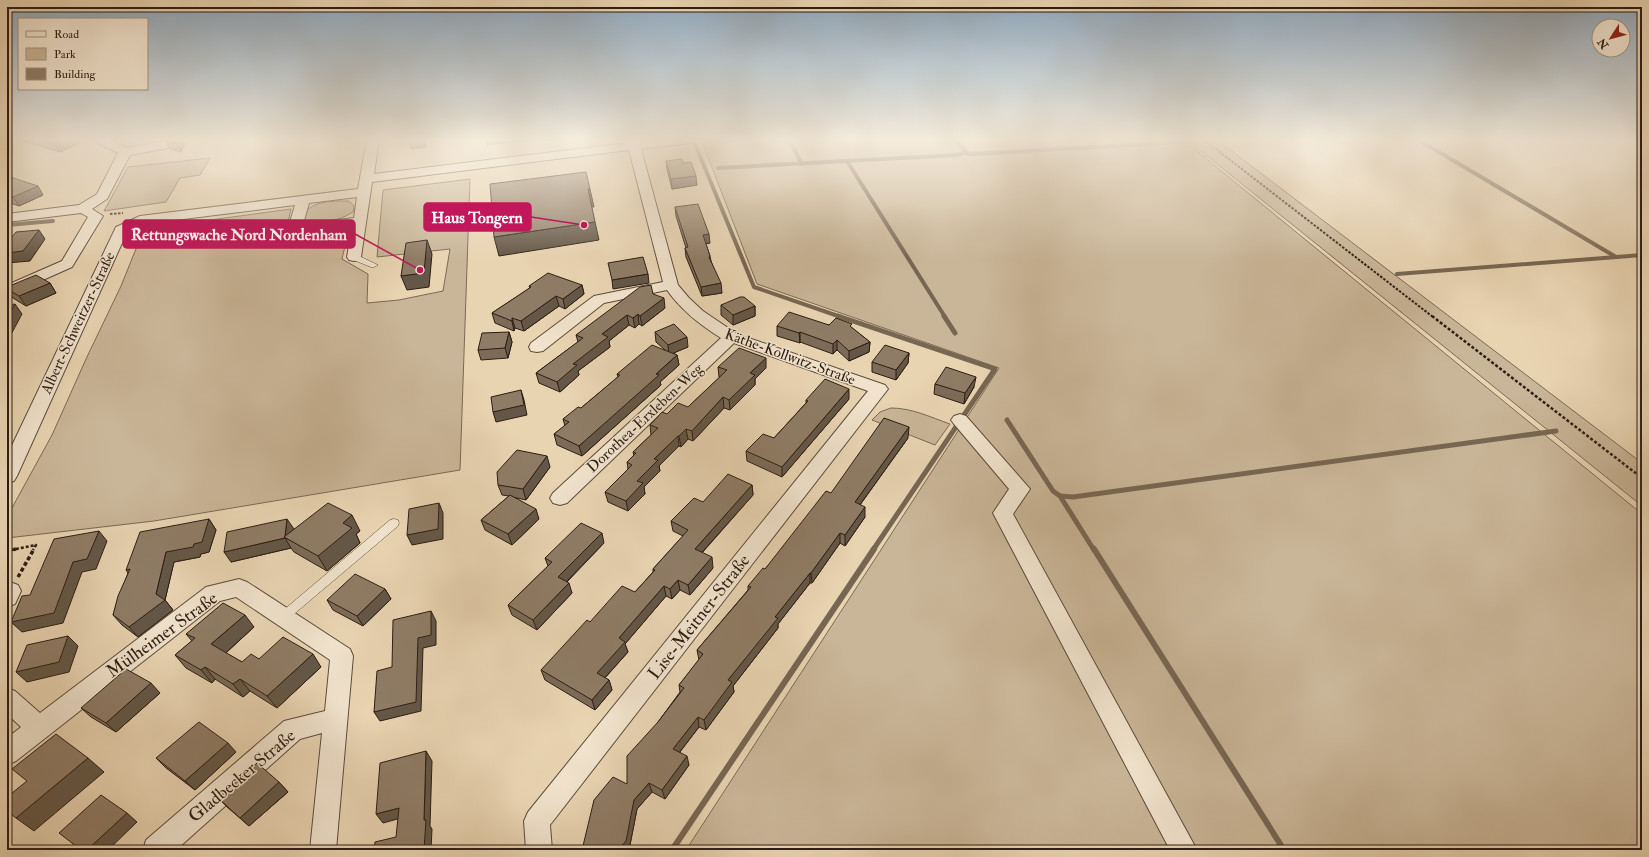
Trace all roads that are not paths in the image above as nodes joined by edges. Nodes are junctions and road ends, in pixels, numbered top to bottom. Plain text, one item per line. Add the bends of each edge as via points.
1 (111, 179) edge
2 (367, 179) edge
3 (643, 179) edge
4 (364, 192) junction
5 (303, 200) junction
6 (84, 208) junction
7 (7, 218) edge
8 (360, 221) junction
9 (354, 257) joint
10 (374, 265) dead end
11 (670, 285) junction
12 (7, 290) edge
13 (731, 337) junction
14 (537, 346) dead end
15 (879, 389) joint
16 (960, 420) dead end
17 (7, 476) edge
18 (560, 498) dead end
19 (394, 523) dead end
20 (283, 617) junction
21 (7, 699) edge
22 (337, 719) junction
23 (38, 728) junction
24 (7, 753) edge
25 (156, 850) edge
26 (323, 850) edge
27 (539, 850) edge
28 (1184, 850) edge

1 - 6 street via 102,196
2 - 4 street
3 - 11 street, Käthe-Kollwitz-Straße
4 - 5 street, Albert-Schweitzer-Straße
4 - 8 street
5 - 8 street via 295,229
5 - 17 street, Albert-Schweitzer-Straße via 140,220 121,230
6 - 7 street
6 - 12 street via 96,216 67,264
8 - 9 street
9 - 10 lane
11 - 13 street, Käthe-Kollwitz-Straße via 695,313
11 - 14 street via 599,299
13 - 15 street, Käthe-Kollwitz-Straße
13 - 18 street, Dorothea-Erxleben-Weg
15 - 27 street, Lise-Meitner-Straße via 537,821
16 - 28 street via 1020,489 1002,513
19 - 20 lane
20 - 22 street, Mülheimer Straße via 342,656
20 - 23 street, Mülheimer Straße via 239,588 214,593
21 - 23 street
22 - 25 street, Gladbecker Straße via 293,729
22 - 26 street, Mülheimer Straße
23 - 24 street, Mülheimer Straße

